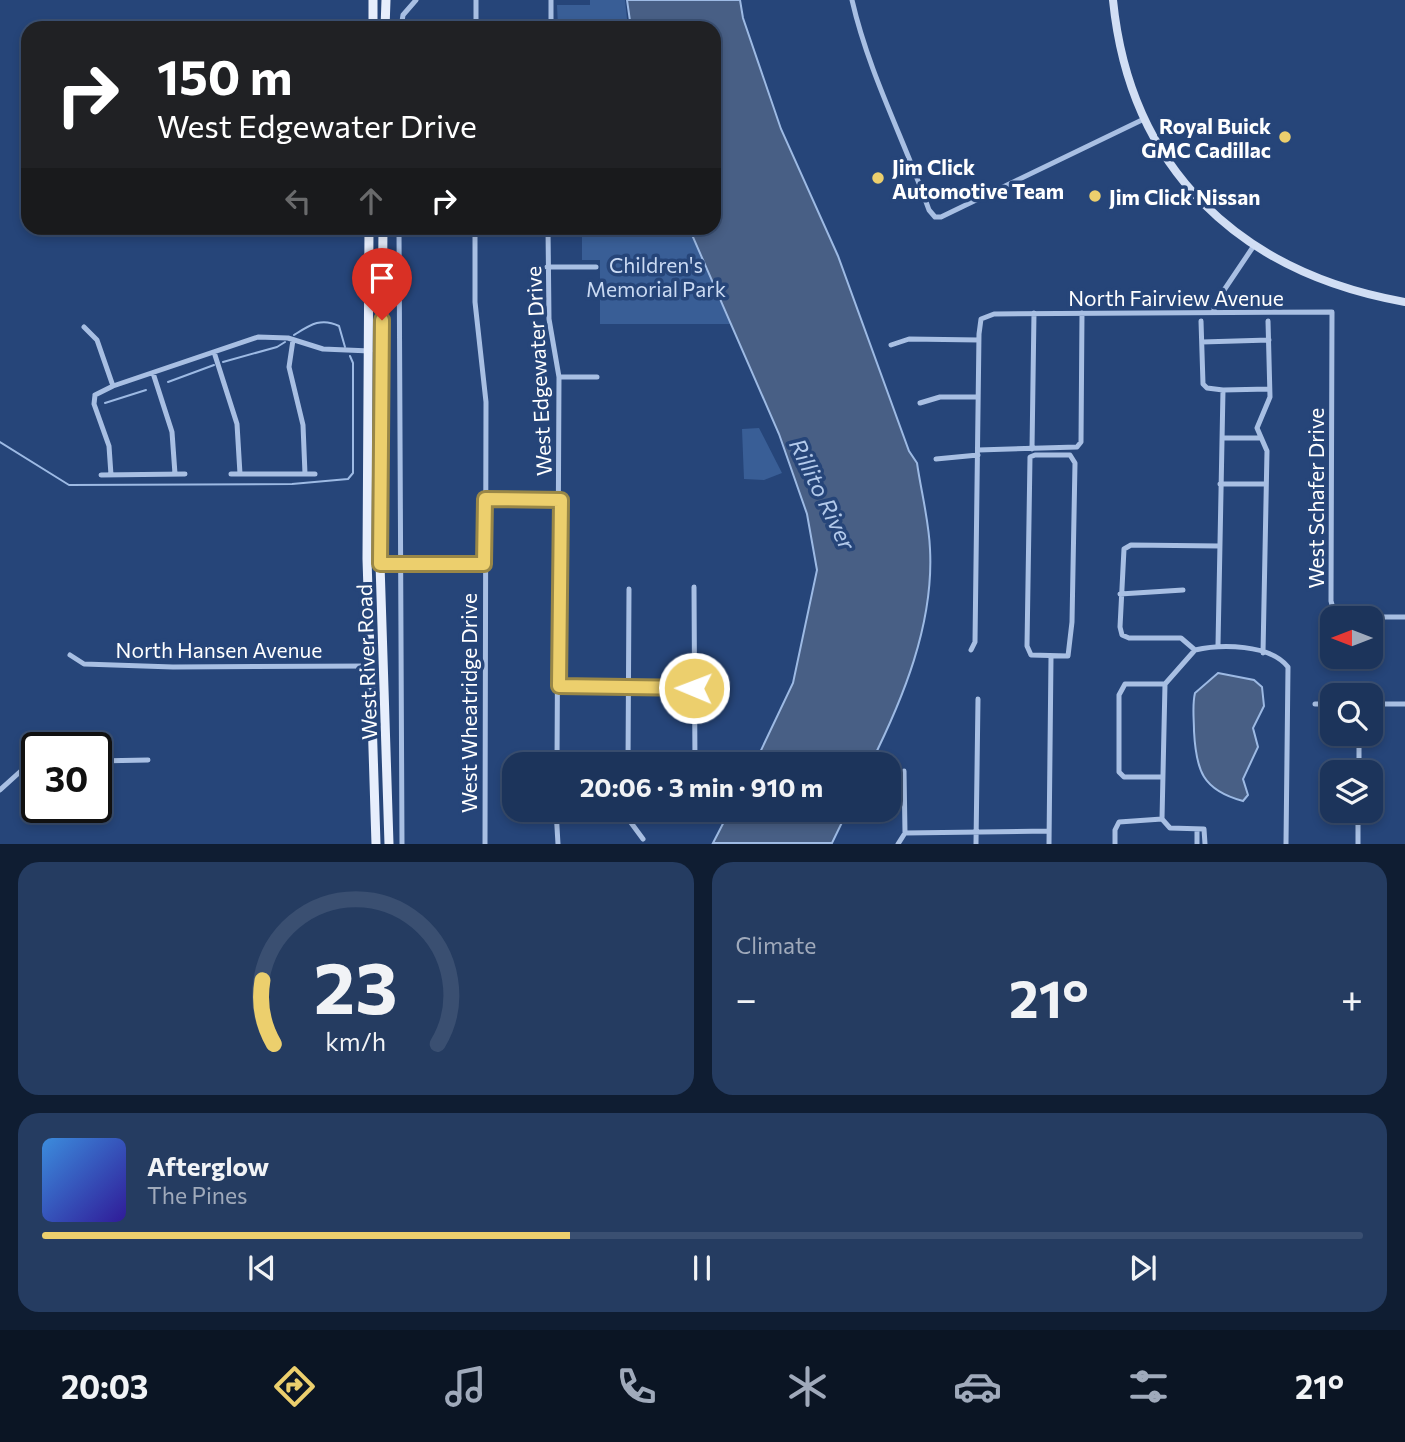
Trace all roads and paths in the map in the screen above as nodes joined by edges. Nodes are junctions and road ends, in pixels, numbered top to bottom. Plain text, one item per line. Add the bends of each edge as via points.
1 (373, 0) edge
2 (386, 0) edge
3 (416, 0) edge
4 (476, 0) edge
5 (551, 0) edge
6 (852, 0) edge
7 (1113, 0) edge
8 (373, 21) edge
9 (385, 21) edge
10 (402, 21) edge
11 (476, 21) edge
12 (551, 21) edge
13 (1143, 119) junction
14 (369, 235) edge
15 (383, 235) edge
16 (399, 235) edge
17 (475, 235) edge
18 (548, 235) edge
19 (1253, 247) junction
20 (547, 267) junction
21 (596, 267) dead end
22 (1405, 302) edge
23 (1214, 312) junction
24 (1332, 312) joint
25 (1034, 313) junction
26 (1082, 313) junction
27 (1201, 321) dead end
28 (1268, 321) dead end
29 (84, 327) dead end
30 (293, 340) junction
31 (979, 340) junction
32 (1269, 340) junction
33 (1202, 342) junction
34 (891, 345) dead end
35 (370, 351) junction
36 (214, 352) junction
37 (153, 373) junction
38 (559, 377) junction
39 (597, 377) dead end
40 (113, 386) junction
41 (1269, 389) junction
42 (1223, 390) junction
43 (978, 397) junction
44 (920, 403) dead end
45 (1223, 438) junction
46 (1261, 438) junction
47 (1032, 449) junction
48 (978, 453) junction
49 (936, 459) dead end
50 (175, 474) junction
51 (185, 474) dead end
52 (231, 474) dead end
53 (240, 474) junction
54 (305, 474) junction
55 (315, 474) dead end
56 (101, 475) dead end
57 (111, 475) junction
58 (1220, 484) junction
59 (1264, 484) junction
60 (485, 499) junction
61 (561, 500) junction
62 (1219, 546) junction
63 (368, 564) junction
64 (380, 564) junction
65 (400, 564) junction
66 (484, 564) junction
67 (694, 587) dead end
68 (629, 589) dead end
69 (1183, 590) dead end
70 (1120, 594) junction
71 (1332, 606) edge
72 (1383, 617) edge
73 (1405, 617) edge
74 (1217, 645) junction
75 (971, 650) dead end
76 (1195, 650) junction
77 (1263, 653) junction
78 (71, 655) dead end
79 (1051, 657) junction
80 (370, 666) junction
81 (1165, 684) junction
82 (559, 686) junction
83 (630, 687) junction
84 (694, 688) junction
85 (978, 699) dead end
86 (1315, 704) dead end
87 (1320, 704) edge
88 (1383, 704) edge
89 (1405, 704) edge
90 (557, 752) edge
91 (628, 752) edge
92 (695, 752) edge
93 (148, 760) dead end
94 (112, 761) edge
95 (21, 771) edge
96 (904, 771) dead end
97 (1162, 777) junction
98 (0, 790) edge
99 (1162, 819) junction
100 (557, 822) edge
101 (630, 822) edge
102 (1358, 823) edge
103 (1197, 829) junction
104 (977, 830) junction
105 (1049, 831) junction
106 (905, 833) junction
107 (643, 839) dead end
108 (376, 844) edge
109 (389, 844) edge
110 (402, 844) edge
111 (485, 844) edge
112 (558, 844) edge
113 (898, 844) edge
114 (976, 844) edge
115 (1049, 844) edge
116 (1115, 844) edge
117 (1196, 844) edge
118 (1205, 844) edge
119 (1286, 844) edge
120 (1358, 844) edge

1 - 8 main road
2 - 9 main road
3 - 10 street
4 - 11 street
5 - 12 street
6 - 13 street via 883,101 935,217
7 - 13 street via 1124,61
13 - 19 street via 1191,191
14 - 35 main road, West River Road
15 - 64 main road, West River Road
16 - 65 street
17 - 60 street, West Wheatridge Drive via 475,302 486,402
18 - 20 street, West Edgewater Drive
19 - 22 street via 1327,283 1361,295
19 - 23 street via 1214,305
20 - 21 street
20 - 38 street, West Edgewater Drive via 549,319
23 - 24 street, North Fairview Avenue
23 - 26 street, North Fairview Avenue
24 - 71 street, West Schafer Drive
25 - 26 street, North Fairview Avenue
25 - 31 street, North Fairview Avenue via 984,316
25 - 47 street
26 - 47 street via 1081,443
27 - 33 street
28 - 32 street
29 - 40 street via 97,340
30 - 35 street via 323,349
30 - 36 street via 258,337
30 - 54 street via 289,367 303,425
31 - 34 street via 909,339
31 - 43 street
32 - 33 street
32 - 41 street
33 - 42 street via 1203,384
35 - 63 main road, West River Road
36 - 37 street
36 - 53 street via 237,424
37 - 40 street
37 - 50 street via 172,432
38 - 39 street
38 - 61 street, West Edgewater Drive
40 - 57 street via 92,394 109,446
41 - 42 street
41 - 46 street via 1269,402 1257,422
42 - 45 street
43 - 44 street via 940,397
43 - 48 street
45 - 46 street
45 - 58 street
46 - 59 street via 1267,451
47 - 48 street
48 - 49 street
48 - 75 street via 975,642
50 - 51 street
50 - 57 street
52 - 53 street
53 - 54 street
54 - 55 street
56 - 57 street
58 - 59 street
58 - 62 street
59 - 77 street
60 - 61 street
60 - 66 street, West Wheatridge Drive
61 - 82 street, West Edgewater Drive
62 - 70 street via 1131,545 1121,555
62 - 74 street
63 - 64 street
63 - 80 main road, West River Road
64 - 65 street
64 - 109 main road, West River Road
65 - 66 street
65 - 110 street
66 - 111 street, West Wheatridge Drive
67 - 84 street
68 - 83 street
69 - 70 street
70 - 76 street via 1122,635 1181,638
72 - 73 street, West Schafer Drive
74 - 76 street
74 - 77 street
76 - 81 street
77 - 119 street via 1281,659 1288,667
78 - 80 street, North Hansen Avenue via 85,664
79 - 79 street via 1031,655 1027,646 1030,457 1070,455 1075,463 1071,653
79 - 105 street
80 - 108 main road, West River Road
81 - 97 street
81 - 97 street via 1125,684 1119,695 1119,772 1124,777
82 - 83 street
82 - 90 street, West Edgewater Drive
83 - 84 street
83 - 91 street
84 - 92 street
85 - 104 street
86 - 87 street
88 - 89 street
93 - 94 street
95 - 98 street
96 - 106 street
97 - 99 street
99 - 103 street via 1170,828
99 - 116 street via 1119,822
100 - 112 street
101 - 107 street
102 - 120 street
103 - 117 street
103 - 118 street via 1204,829
104 - 105 street
104 - 106 street
104 - 114 street
105 - 115 street
106 - 113 street

